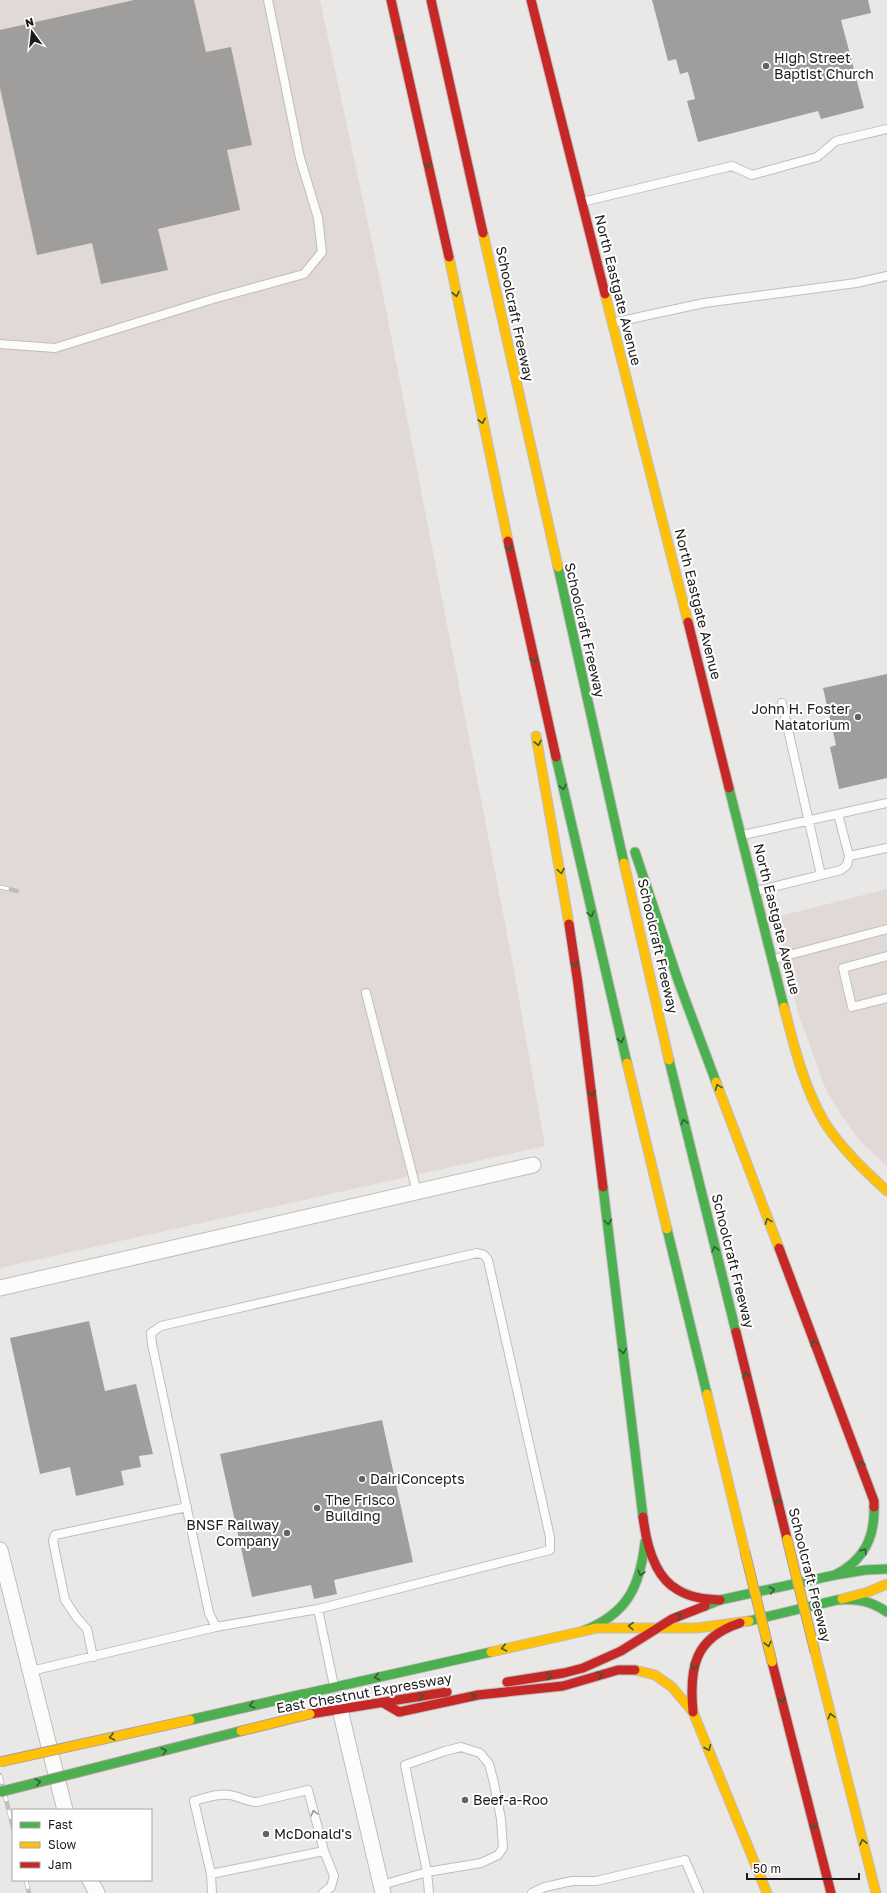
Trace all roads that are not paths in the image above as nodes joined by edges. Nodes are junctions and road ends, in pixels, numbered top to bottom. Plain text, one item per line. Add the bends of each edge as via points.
1 (268, 0) edge
2 (391, 0) edge
3 (431, 0) edge
4 (531, 0) edge
5 (887, 128) edge
6 (582, 202) junction
7 (887, 276) edge
8 (612, 322) junction
9 (0, 344) edge
10 (563, 594) junction
11 (525, 622) junction
12 (524, 652) dead end
13 (782, 703) dead end
14 (534, 726) dead end
15 (619, 798) dead end
16 (887, 803) edge
17 (838, 814) junction
18 (808, 821) junction
19 (742, 836) junction
20 (632, 842) dead end
21 (887, 848) edge
22 (849, 856) junction
23 (821, 875) junction
24 (756, 891) junction
25 (887, 929) edge
26 (887, 956) edge
27 (773, 960) junction
28 (366, 993) dead end
29 (887, 998) edge
30 (533, 1165) dead end
31 (887, 1191) edge
32 (417, 1192) junction
33 (0, 1288) edge
34 (874, 1501) junction
35 (187, 1507) junction
36 (886, 1510) dead end
37 (645, 1534) junction
38 (0, 1550) edge
39 (887, 1569) edge
40 (835, 1576) junction
41 (887, 1584) edge
42 (720, 1600) junction
43 (837, 1600) junction
44 (318, 1609) junction
45 (887, 1612) edge
46 (740, 1623) junction
47 (216, 1627) junction
48 (657, 1629) junction
49 (583, 1631) junction
50 (93, 1657) junction
51 (31, 1671) junction
52 (334, 1687) junction
53 (382, 1702) junction
54 (340, 1709) junction
55 (693, 1712) junction
56 (0, 1762) edge
57 (0, 1792) edge
58 (65, 1809) edge
59 (324, 1851) junction
60 (427, 1872) junction
61 (211, 1874) junction
62 (91, 1881) edge
63 (383, 1889) edge
64 (97, 1893) edge
65 (212, 1893) edge
66 (323, 1893) edge
67 (429, 1893) edge
68 (532, 1893) edge
69 (699, 1893) edge
70 (767, 1893) edge
71 (831, 1893) edge
72 (876, 1893) edge

1 - 9 lane via 300,158 318,218 322,252 304,274 55,348
2 -> 11 main road via 449,256
3 - 10 main road, Schoolcraft Freeway
4 - 6 main road, North Eastgate Avenue
5 - 6 lane via 836,141 816,157 752,175 732,166
6 - 8 main road, North Eastgate Avenue
7 - 8 lane via 856,283 704,303
8 - 19 main road, North Eastgate Avenue
10 - 15 main road
72 -> 10 main road, Schoolcraft Freeway, bridge via 680,1106
11 - 12 main road
11 -> 71 main road, bridge via 644,1138
13 - 18 lane
14 -> 37 main road via 559,859 577,977
16 - 17 lane
17 - 18 lane
17 - 22 lane
18 - 19 lane
18 - 23 lane
19 - 24 main road, North Eastgate Avenue
34 -> 20 main road via 679,983
21 - 22 lane
22 - 23 lane via 847,865 841,870
23 - 24 lane
24 - 27 main road, North Eastgate Avenue
25 - 27 lane
26 - 29 lane via 843,968 852,1007
27 - 31 main road, North Eastgate Avenue via 796,1053 810,1093 830,1130 857,1164
28 - 32 lane
30 - 32 street
32 - 33 street
34 - 36 main road
40 -> 34 main road via 851,1567 868,1544 874,1523
35 - 44 lane via 151,1333 160,1326 477,1253 484,1256 488,1260 492,1275 550,1537 550,1550
35 - 47 lane via 209,1613
35 - 50 lane via 55,1535 52,1541 65,1600 87,1629
37 - 42 main road via 652,1558 664,1581 674,1589 692,1596
37 -> 49 main road via 642,1572 632,1593 611,1618
38 - 51 street
39 - 40 main road, East Chestnut Expressway
42 -> 40 main road, East Chestnut Expressway
41 - 43 main road, East Chestnut Expressway
48 -> 42 main road, East Chestnut Expressway via 688,1612
43 - 45 main road via 848,1598 865,1601
43 - 46 main road, East Chestnut Expressway
44 - 47 lane
44 - 52 lane
46 - 48 main road, East Chestnut Expressway via 699,1628
46 -> 55 main road via 722,1628 708,1640 698,1655 691,1678
47 - 50 lane
48 -> 49 main road, East Chestnut Expressway via 612,1626
53 -> 48 main road, East Chestnut Expressway via 583,1668 621,1651
49 -> 52 main road, East Chestnut Expressway
50 - 51 lane
51 - 58 street
52 - 54 street
52 -> 56 main road, East Chestnut Expressway, bridge
53 - 54 main road, East Chestnut Expressway
53 -> 55 main road via 399,1712 478,1695 563,1686 627,1669 643,1671 664,1680
57 -> 54 main road, East Chestnut Expressway, bridge via 310,1714
54 - 63 street
55 -> 70 main road
59 - 61 lane
59 -> 61 lane via 308,1790 257,1802 221,1794 194,1801
59 - 66 lane via 334,1876 331,1886
60 - 60 lane via 481,1863 498,1856 503,1848 501,1819 489,1764 480,1753 470,1749 461,1747 405,1765
60 - 63 lane
60 - 67 lane
61 - 65 lane
62 - 64 street
68 - 69 lane via 545,1887 572,1881 596,1881 685,1860

